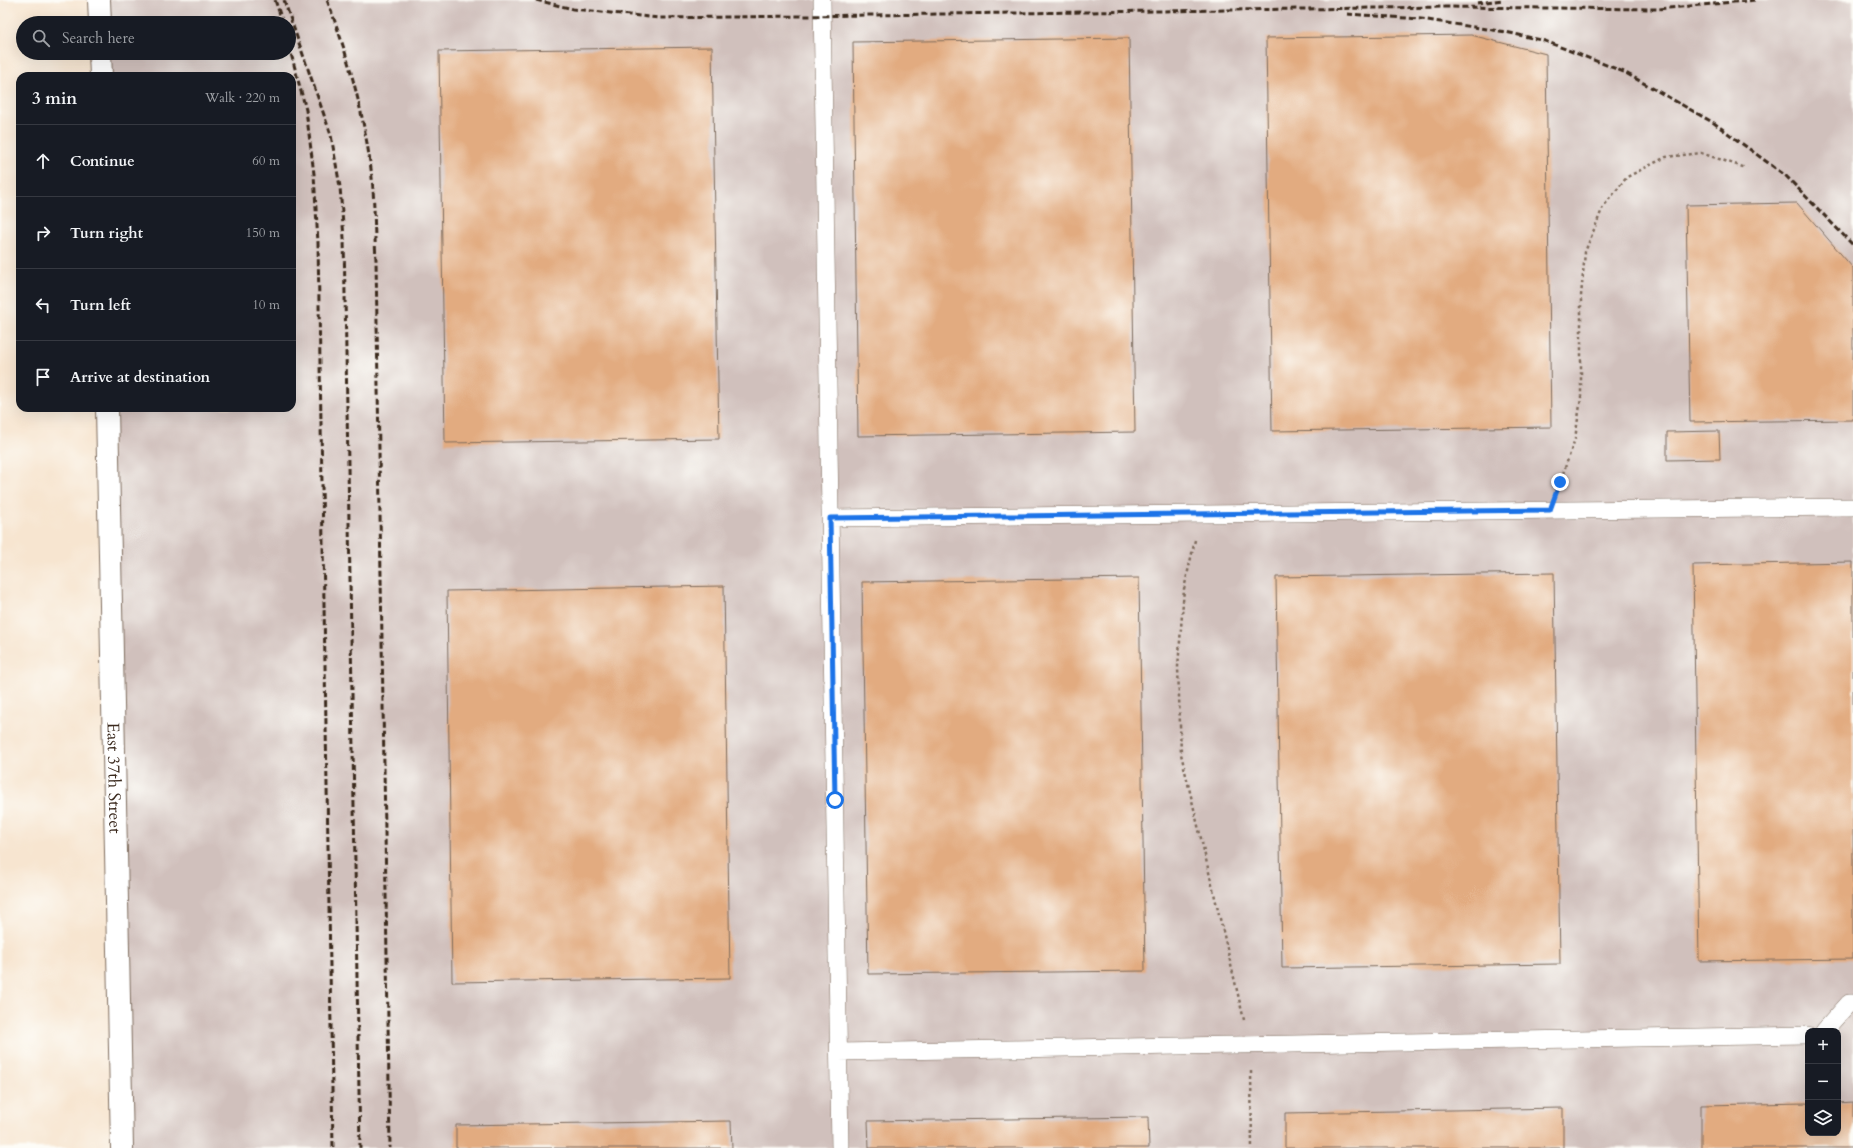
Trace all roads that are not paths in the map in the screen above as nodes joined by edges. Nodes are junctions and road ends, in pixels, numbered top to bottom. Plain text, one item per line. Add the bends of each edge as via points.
1 (99, 0) edge
2 (822, 0) edge
3 (100, 16) edge
4 (100, 60) edge
5 (101, 72) edge
6 (107, 412) edge
7 (1853, 507) edge
8 (830, 518) junction
9 (1853, 1003) edge
10 (1827, 1028) edge
11 (1805, 1035) edge
12 (839, 1052) junction
13 (122, 1148) edge
14 (840, 1148) edge

1 - 3 street
2 - 8 lane
4 - 5 street
6 - 13 street, East 37th Street
7 - 8 lane
8 - 12 lane
9 - 10 lane via 1849,1003
11 - 12 lane
12 - 14 lane

